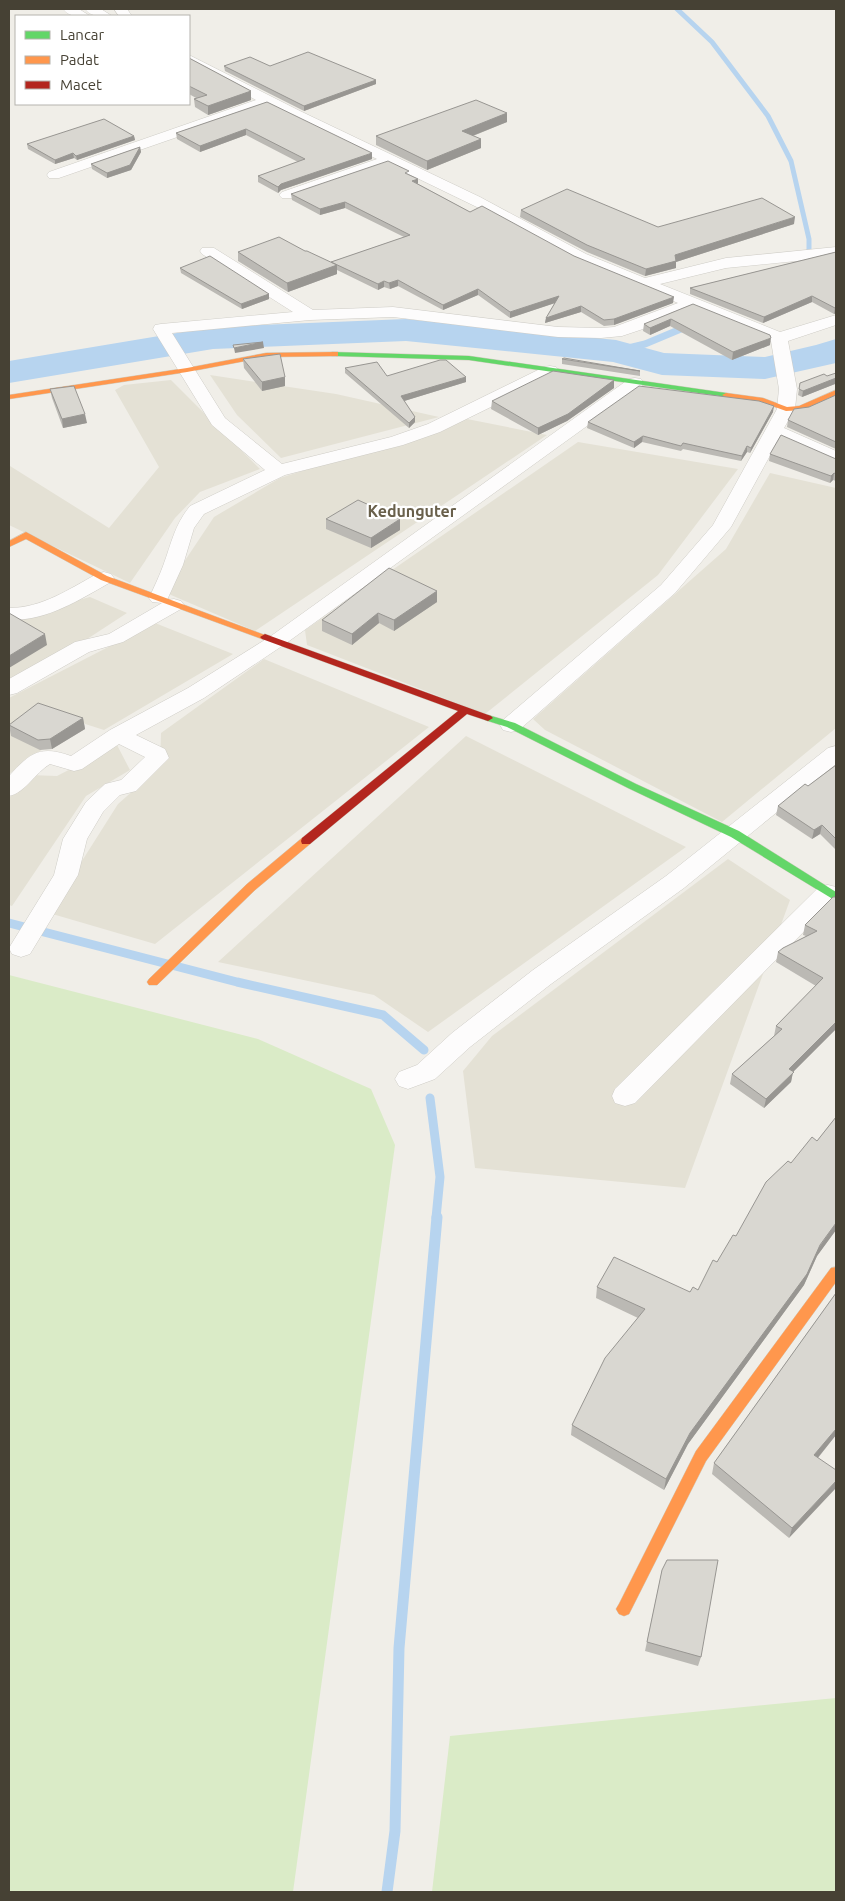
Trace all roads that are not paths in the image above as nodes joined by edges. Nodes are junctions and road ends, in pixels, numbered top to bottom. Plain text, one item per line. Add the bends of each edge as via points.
1 (69, 9) edge
2 (91, 9) edge
3 (82, 15) edge
4 (104, 15) edge
5 (190, 60) edge
6 (267, 101) junction
7 (390, 159) junction
8 (54, 175) dead end
9 (287, 195) dead end
10 (208, 251) dead end
11 (830, 254) edge
12 (645, 283) junction
13 (699, 305) junction
14 (310, 315) junction
15 (836, 320) edge
16 (775, 338) junction
17 (185, 367) junction
18 (550, 371) junction
19 (635, 383) junction
20 (836, 392) edge
21 (9, 397) edge
22 (787, 399) junction
23 (773, 430) junction
24 (836, 458) edge
25 (278, 472) junction
26 (9, 544) edge
27 (104, 578) junction
28 (167, 602) junction
29 (9, 614) edge
30 (278, 640) junction
31 (9, 688) edge
32 (464, 711) junction
33 (511, 725) junction
34 (118, 736) junction
35 (836, 753) edge
36 (9, 789) edge
37 (735, 834) junction
38 (832, 895) edge
39 (29, 935) dead end
40 (153, 982) dead end
41 (408, 1079) dead end
42 (625, 1096) dead end
43 (836, 1272) edge
44 (624, 1609) dead end

1 - 3 street
2 - 4 street
5 - 6 street
6 - 7 street
6 - 8 street
7 - 9 street
7 - 12 street via 492,209 573,255
10 - 14 street
11 - 12 street via 706,267
12 - 13 street
13 - 14 street via 601,334 558,332 393,312
13 - 16 street
14 - 17 street via 161,329
15 - 16 street
16 - 22 street
17 - 18 street via 266,355 305,353 469,358
17 - 21 street
17 - 25 street via 218,421
18 - 19 street
18 - 25 street via 434,428
19 - 22 street via 763,400
19 - 30 street
20 - 22 street via 800,408
22 - 23 street
23 - 24 street
23 - 33 street via 721,527 668,589
25 - 28 street via 197,510 190,518 179,538
26 - 27 street via 26,535
27 - 28 street
27 - 29 street via 39,610 28,614
28 - 30 street
28 - 31 street via 116,638 82,647
30 - 32 street
30 - 34 street
32 - 33 street
32 - 40 street via 251,887
33 - 37 street
34 - 36 street via 74,764 45,757
34 - 39 street via 157,754 158,758 128,786 113,789 94,807 75,839 66,875
35 - 37 street
37 - 38 street
37 - 41 street via 675,882 542,977 461,1040 426,1072
38 - 42 street
43 - 44 street via 701,1456

